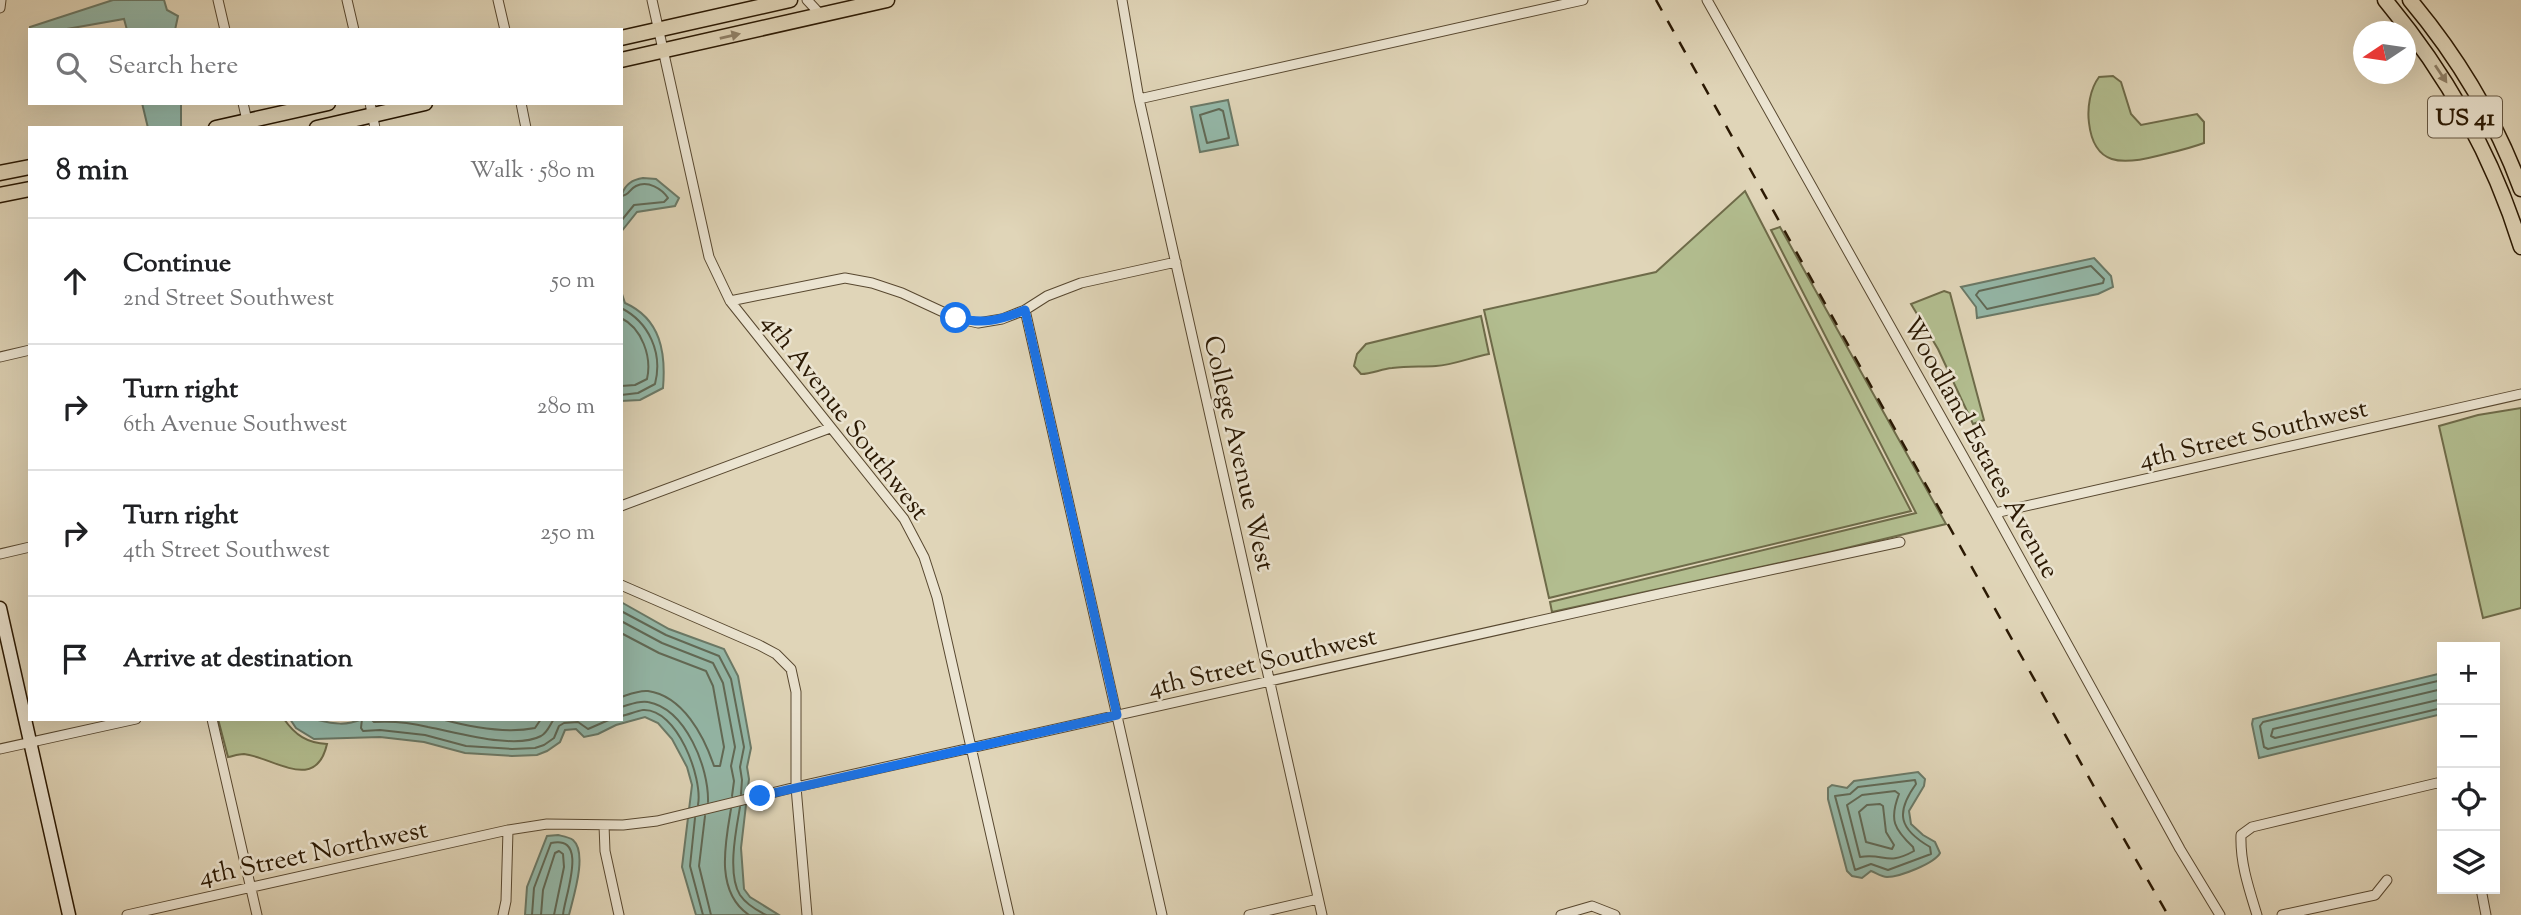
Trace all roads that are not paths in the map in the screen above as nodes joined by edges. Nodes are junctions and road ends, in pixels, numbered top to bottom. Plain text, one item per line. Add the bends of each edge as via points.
1 (1, 0) edge
2 (218, 0) edge
3 (347, 0) edge
4 (498, 0) edge
5 (652, 0) edge
6 (790, 0) edge
7 (807, 0) edge
8 (887, 0) edge
9 (1122, 0) edge
10 (1583, 0) edge
11 (1707, 0) edge
12 (2385, 0) edge
13 (2410, 0) edge
14 (0, 8) edge
15 (821, 15) junction
16 (225, 28) edge
17 (354, 28) edge
18 (505, 28) edge
19 (659, 29) junction
20 (623, 38) edge
21 (664, 51) junction
22 (623, 60) edge
23 (1139, 99) junction
24 (243, 105) edge
25 (321, 105) edge
26 (416, 105) edge
27 (521, 105) edge
28 (373, 115) edge
29 (2489, 120) junction
30 (248, 125) edge
31 (326, 126) edge
32 (526, 126) edge
33 (2470, 127) junction
34 (28, 167) edge
35 (0, 173) edge
36 (28, 189) edge
37 (2521, 189) edge
38 (0, 195) edge
39 (2521, 247) edge
40 (1176, 262) junction
41 (730, 300) junction
42 (1025, 310) junction
43 (28, 350) edge
44 (0, 357) edge
45 (2521, 394) edge
46 (830, 428) junction
47 (623, 505) edge
48 (1995, 513) junction
49 (1900, 542) dead end
50 (28, 547) edge
51 (0, 554) edge
52 (623, 586) edge
53 (0, 608) edge
54 (1270, 681) junction
55 (1117, 715) junction
56 (127, 721) edge
57 (212, 721) edge
58 (30, 742) junction
59 (972, 748) junction
60 (0, 749) edge
61 (2437, 783) edge
62 (796, 787) junction
63 (604, 825) junction
64 (508, 830) junction
65 (2386, 880) dead end
66 (250, 886) junction
67 (2481, 894) edge
68 (1318, 899) junction
69 (69, 915) edge
70 (127, 915) edge
71 (257, 915) edge
72 (503, 915) edge
73 (619, 915) edge
74 (807, 915) edge
75 (1009, 915) edge
76 (1162, 915) edge
77 (1249, 915) edge
78 (1322, 915) edge
79 (1561, 915) edge
80 (1615, 915) edge
81 (2220, 915) edge
82 (2257, 915) edge
83 (2282, 915) edge
84 (2486, 915) edge

1 - 14 street
2 - 16 street
3 - 17 street
4 - 18 street
5 - 19 street, 4th Avenue Southwest
6 - 19 main road
7 - 15 street
8 - 15 main road
9 - 23 street, College Avenue West
10 - 23 street
11 - 48 street, Woodland Estates Avenue
12 -> 33 main road, US 41 via 2451,89
13 - 29 main road, US 41 via 2466,76
21 -> 15 main road
19 - 20 main road
19 - 21 street, 4th Avenue Southwest
21 - 22 main road
21 - 41 street, 4th Avenue Southwest via 709,257
23 - 40 street, College Avenue West
24 - 30 street
25 - 30 main road
26 - 28 main road
27 - 32 street
28 - 31 main road
29 - 33 street
29 - 37 main road, US 41
33 - 39 main road, US 41
34 - 35 main road
36 - 38 main road
40 - 42 street via 1080,283
40 - 54 street, College Avenue West
41 - 42 street via 845,278 902,293 978,323
41 - 46 street, 4th Avenue Southwest
42 - 55 street
43 - 44 street
45 - 48 street, 4th Street Southwest
46 - 47 street
46 - 59 street, 4th Avenue Southwest via 904,519 924,557
48 - 81 street, Woodland Estates Avenue
49 - 54 street, 4th Street Southwest
50 - 51 street
52 - 62 street via 759,645 791,669 797,716
53 - 58 street
54 - 55 street, 4th Street Southwest
54 - 68 street, College Avenue West
55 - 59 street, 4th Street Southwest
55 - 76 street
56 - 58 street
57 - 66 street
58 - 60 street
58 - 69 street
59 - 62 street, 4th Street Southwest
59 - 75 street, 4th Avenue Southwest
61 - 82 street via 2252,827 2241,835 2244,871
62 - 63 street, 4th Street Southwest via 673,819
62 - 74 street
63 - 64 street, 4th Street Southwest via 547,824
63 - 73 street
64 - 66 street, 4th Street Northwest
64 - 72 street
65 - 83 street via 2375,895
66 - 70 street, 4th Street Northwest
66 - 71 street
67 - 84 street
68 - 77 street
68 - 78 street, College Avenue West
79 - 80 street via 1591,906

